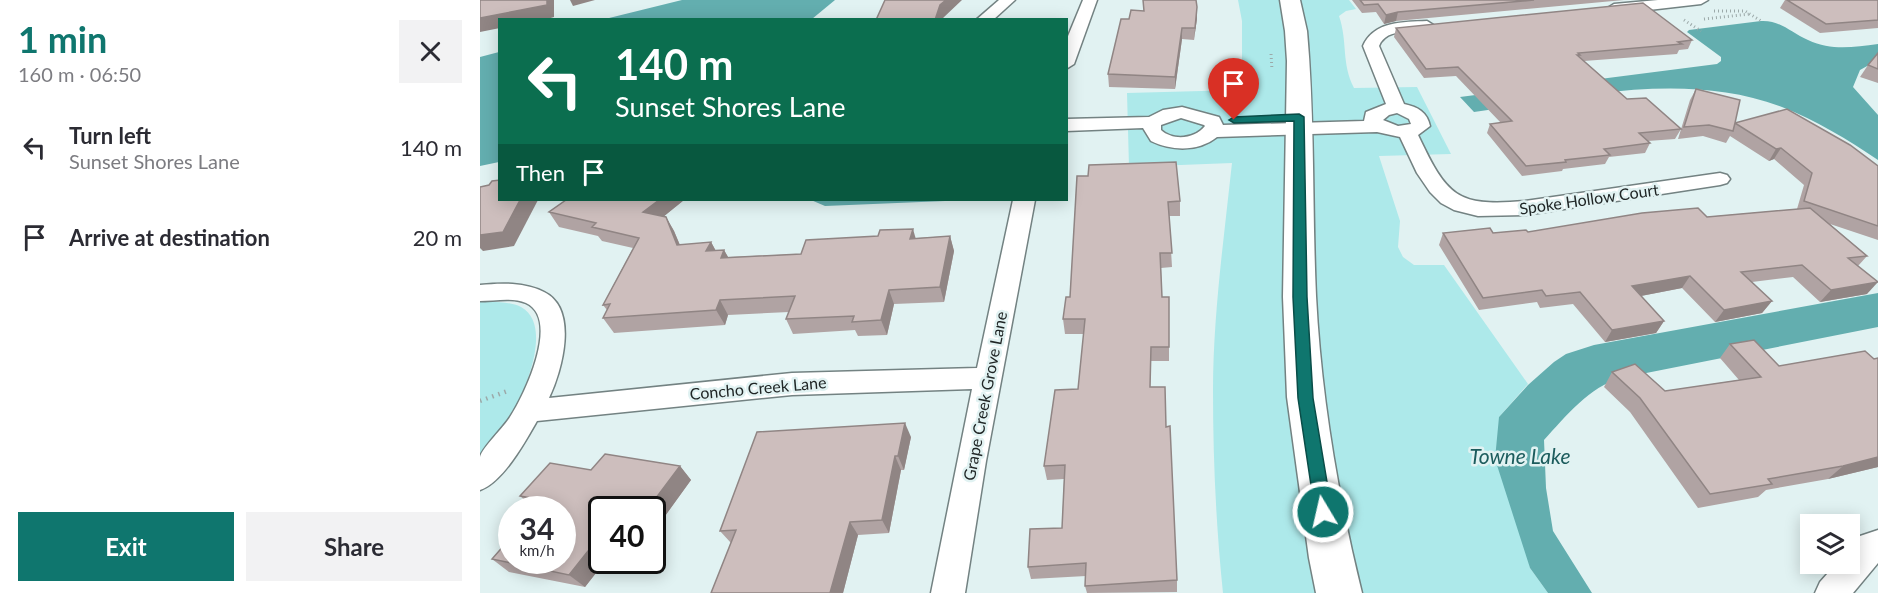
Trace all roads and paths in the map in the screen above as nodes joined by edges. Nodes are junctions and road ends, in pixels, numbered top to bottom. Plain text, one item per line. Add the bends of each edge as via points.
1 (1008, 0) edge
2 (1090, 0) edge
3 (1290, 0) edge
4 (1704, 6) edge
5 (1601, 11) edge
6 (1750, 14) junction
7 (985, 18) edge
8 (1685, 21) dead end
9 (1761, 21) dead end
10 (1442, 24) edge
11 (1696, 28) dead end
12 (1701, 31) dead end
13 (1068, 59) edge
14 (1397, 108) junction
15 (1376, 121) junction
16 (1299, 123) junction
17 (1068, 125) edge
18 (1212, 126) junction
19 (1152, 128) junction
20 (1407, 133) junction
21 (1068, 136) edge
22 (1720, 179) dead end
23 (1024, 201) edge
24 (480, 293) edge
25 (989, 378) junction
26 (528, 411) junction
27 (480, 477) edge
28 (1878, 545) edge
29 (948, 593) edge
30 (1339, 593) edge
31 (1832, 593) edge

1 - 7 street
2 - 13 street
3 - 16 street via 1296,31
4 - 5 street
4 - 6 path
6 - 8 path
6 - 9 path
10 - 14 street via 1396,28 1372,38 1371,46
11 - 12 path
14 - 15 street
14 - 20 street via 1421,120 1417,130
15 - 16 street
15 - 20 street
16 - 18 street
16 - 30 street via 1300,297 1306,398
17 - 19 street
18 - 19 street via 1182,112 1169,114
18 - 19 street via 1206,138 1183,142 1161,139
19 - 21 street
20 - 22 street, Spoke Hollow Court via 1439,192 1457,205 1477,210 1497,212
23 - 25 street, Grape Creek Grove Lane
24 - 26 street via 521,294 541,301 547,308 553,339 549,365
25 - 26 street, Concho Creek Lane via 792,384
25 - 29 street, Grape Creek Grove Lane
26 - 27 street via 503,451
28 - 31 street via 1871,547

